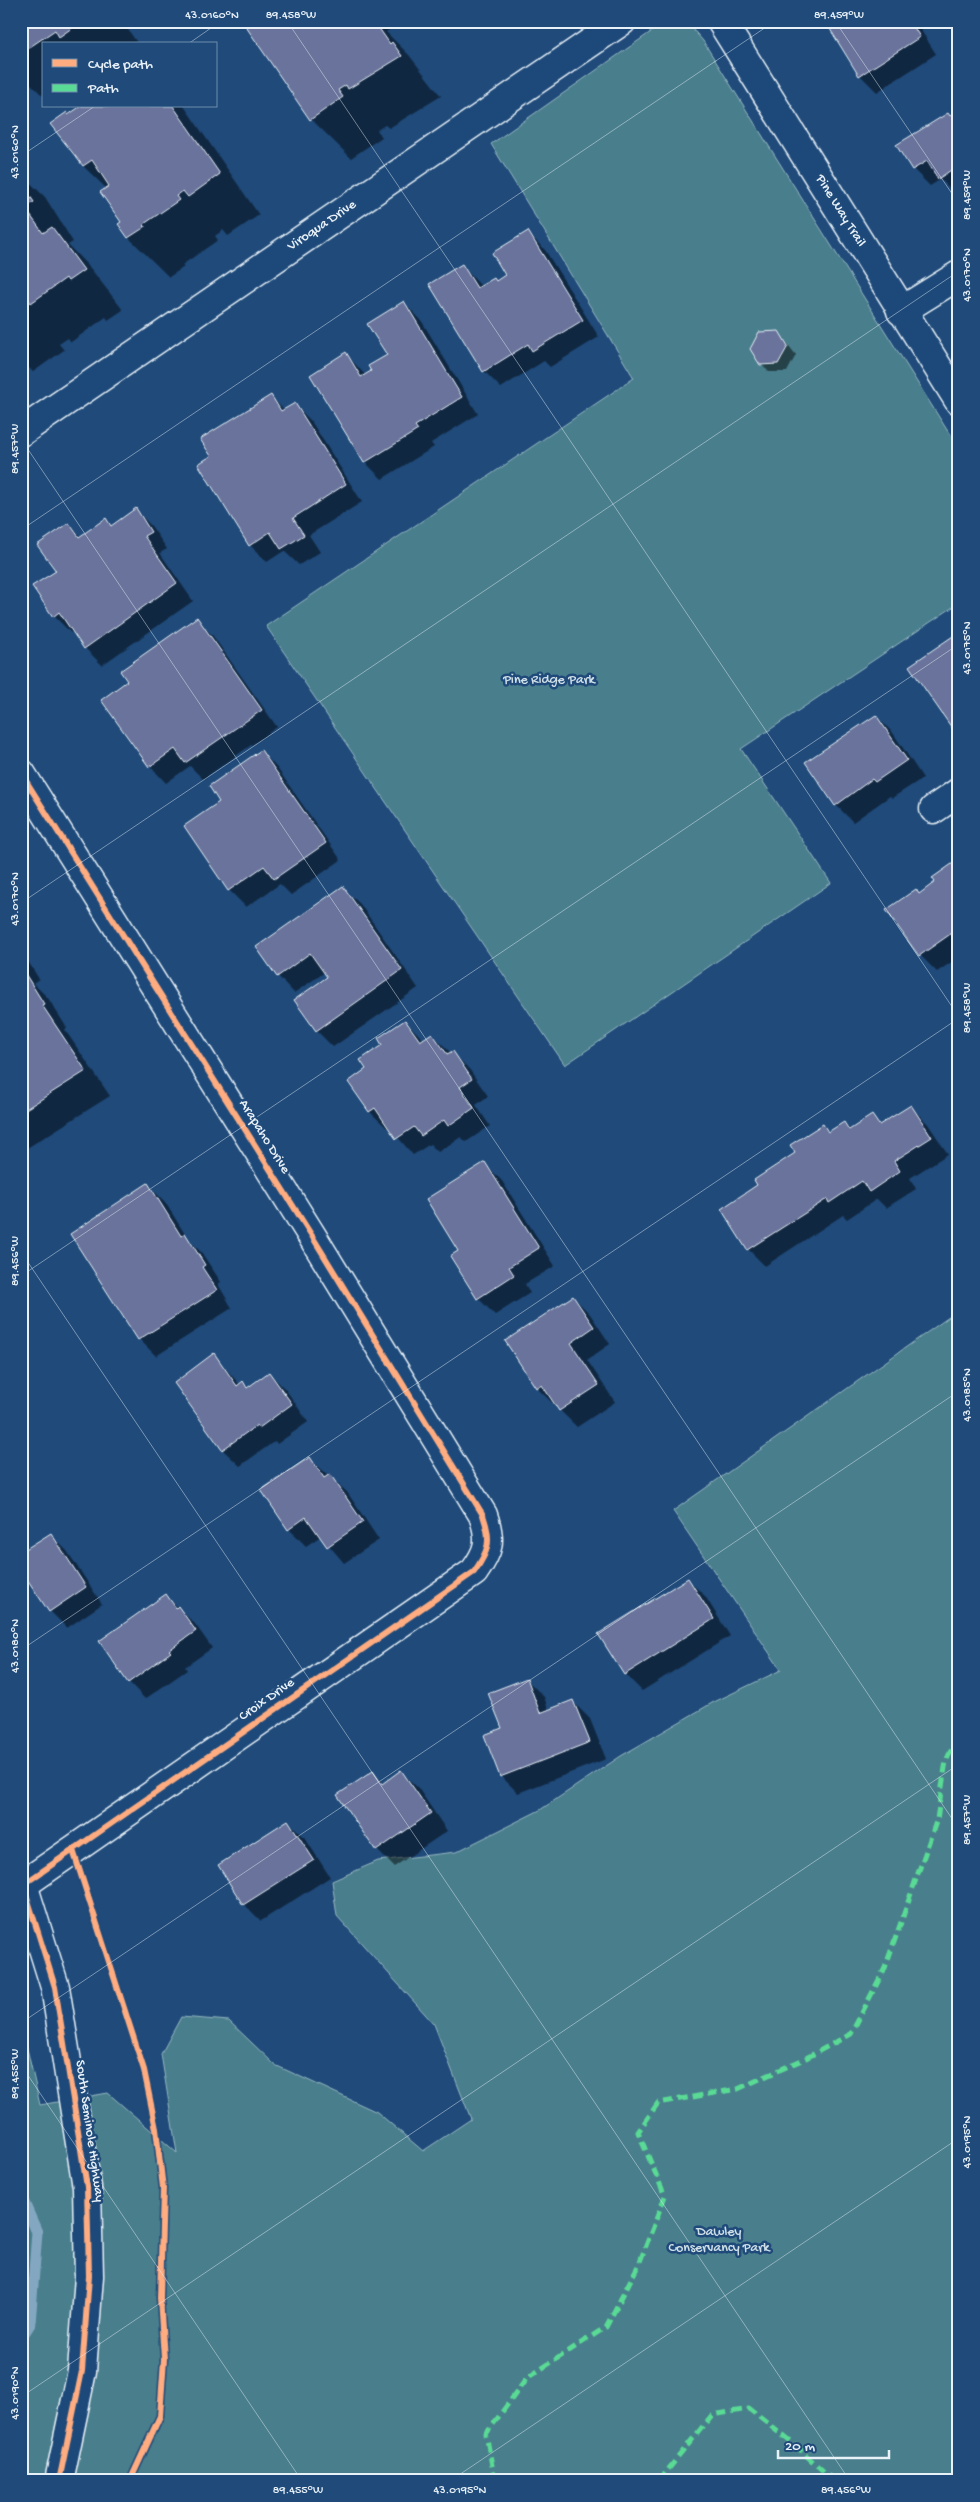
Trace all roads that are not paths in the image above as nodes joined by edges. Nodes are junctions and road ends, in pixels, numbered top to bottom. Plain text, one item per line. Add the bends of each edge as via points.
1 (622, 21) edge
2 (721, 21) edge
3 (959, 275) edge
4 (901, 311) junction
5 (959, 401) edge
6 (21, 432) edge
7 (21, 773) edge
8 (959, 792) edge
9 (934, 809) dead end
10 (483, 1515) joint
11 (23, 1881) edge
12 (59, 2481) edge

1 - 6 street, Viroqua Drive
2 - 4 street, Pine Way Trail
3 - 4 street
4 - 5 street, Pine Way Trail
7 - 10 street, Arapaho Drive
8 - 9 street
10 - 11 street, Croix Drive via 489,1531 487,1554 474,1572
11 - 12 street, South Seminole Highway via 56,1987 87,2187 90,2276 82,2370

